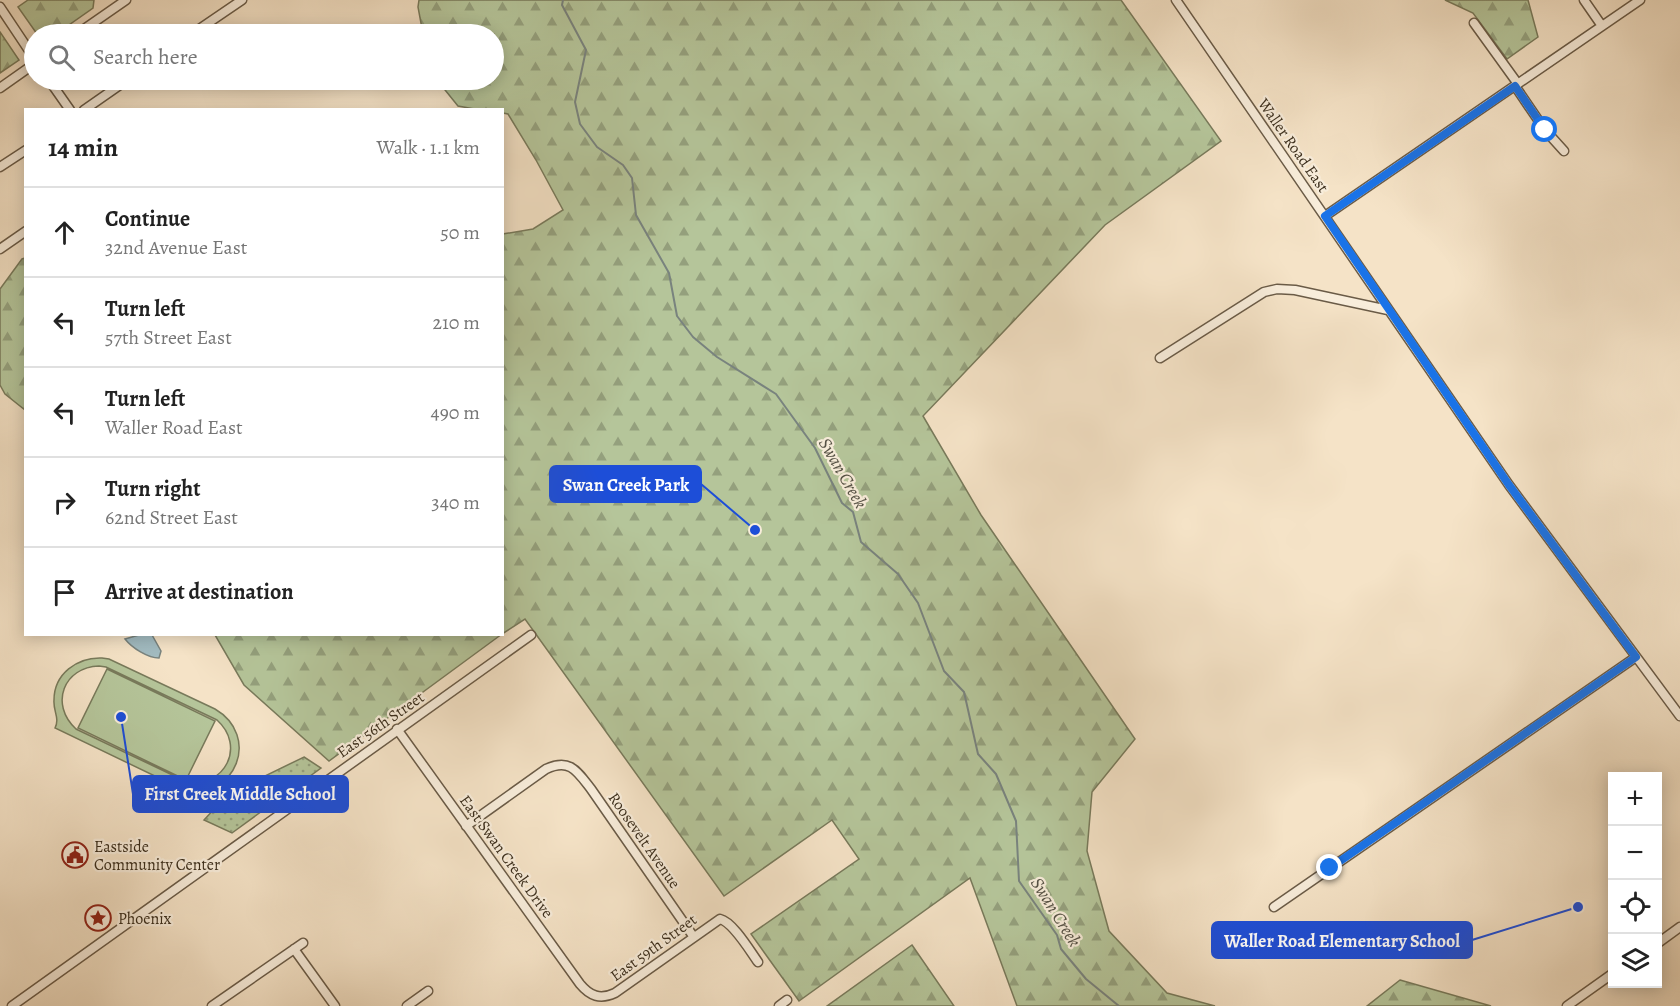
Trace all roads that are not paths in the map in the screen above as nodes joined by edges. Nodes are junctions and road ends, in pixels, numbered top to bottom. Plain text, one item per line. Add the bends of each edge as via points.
1 (7, 0) edge
2 (126, 0) edge
3 (242, 0) edge
4 (1176, 0) edge
5 (1584, 0) edge
6 (1640, 0) edge
7 (0, 6) edge
8 (1474, 23) dead end
9 (91, 24) edge
10 (207, 24) edge
11 (1602, 26) junction
12 (24, 43) edge
13 (24, 71) edge
14 (1517, 85) junction
15 (0, 88) edge
16 (57, 90) edge
17 (113, 90) edge
18 (69, 108) edge
19 (87, 108) edge
20 (24, 151) edge
21 (1564, 151) dead end
22 (0, 167) edge
23 (1325, 216) junction
24 (24, 232) edge
25 (0, 249) edge
26 (1388, 310) junction
27 (1160, 358) dead end
28 (531, 635) dead end
29 (1636, 657) junction
30 (1680, 716) edge
31 (397, 729) junction
32 (466, 826) junction
33 (1274, 907) dead end
34 (1680, 927) edge
35 (693, 936) junction
36 (1662, 940) edge
37 (303, 943) dead end
38 (294, 949) junction
39 (758, 962) dead end
40 (1608, 977) edge
41 (428, 991) dead end
42 (596, 996) joint
43 (787, 1000) dead end
44 (12, 1006) edge
45 (212, 1006) edge
46 (335, 1006) edge
47 (406, 1006) edge
48 (779, 1006) edge
49 (1567, 1006) edge

1 - 7 street
2 - 9 street
3 - 10 street
4 - 23 street, Waller Road East
5 - 11 street
6 - 11 street
7 - 12 street
8 - 14 street
11 - 14 street
13 - 15 street
14 - 21 street via 1545,130
14 - 23 street
16 - 18 street
17 - 19 street
20 - 22 street
23 - 26 street, Waller Road East
24 - 25 street
26 - 27 street via 1277,289 1266,292
26 - 29 street, Waller Road East via 1509,485
28 - 31 street, East 56th Street
29 - 30 street, Waller Road East
29 - 33 street
31 - 32 street, East Swan Creek Drive
31 - 44 street, East 56th Street
32 - 35 street, Roosevelt Avenue via 546,769 568,765 591,789
32 - 42 street, East Swan Creek Drive via 580,984
34 - 36 street
35 - 39 street, East 59th Street via 718,919 726,921
35 - 42 street, East 59th Street via 615,993
37 - 38 street
38 - 45 street
38 - 46 street
40 - 49 street
41 - 47 street
43 - 48 street

